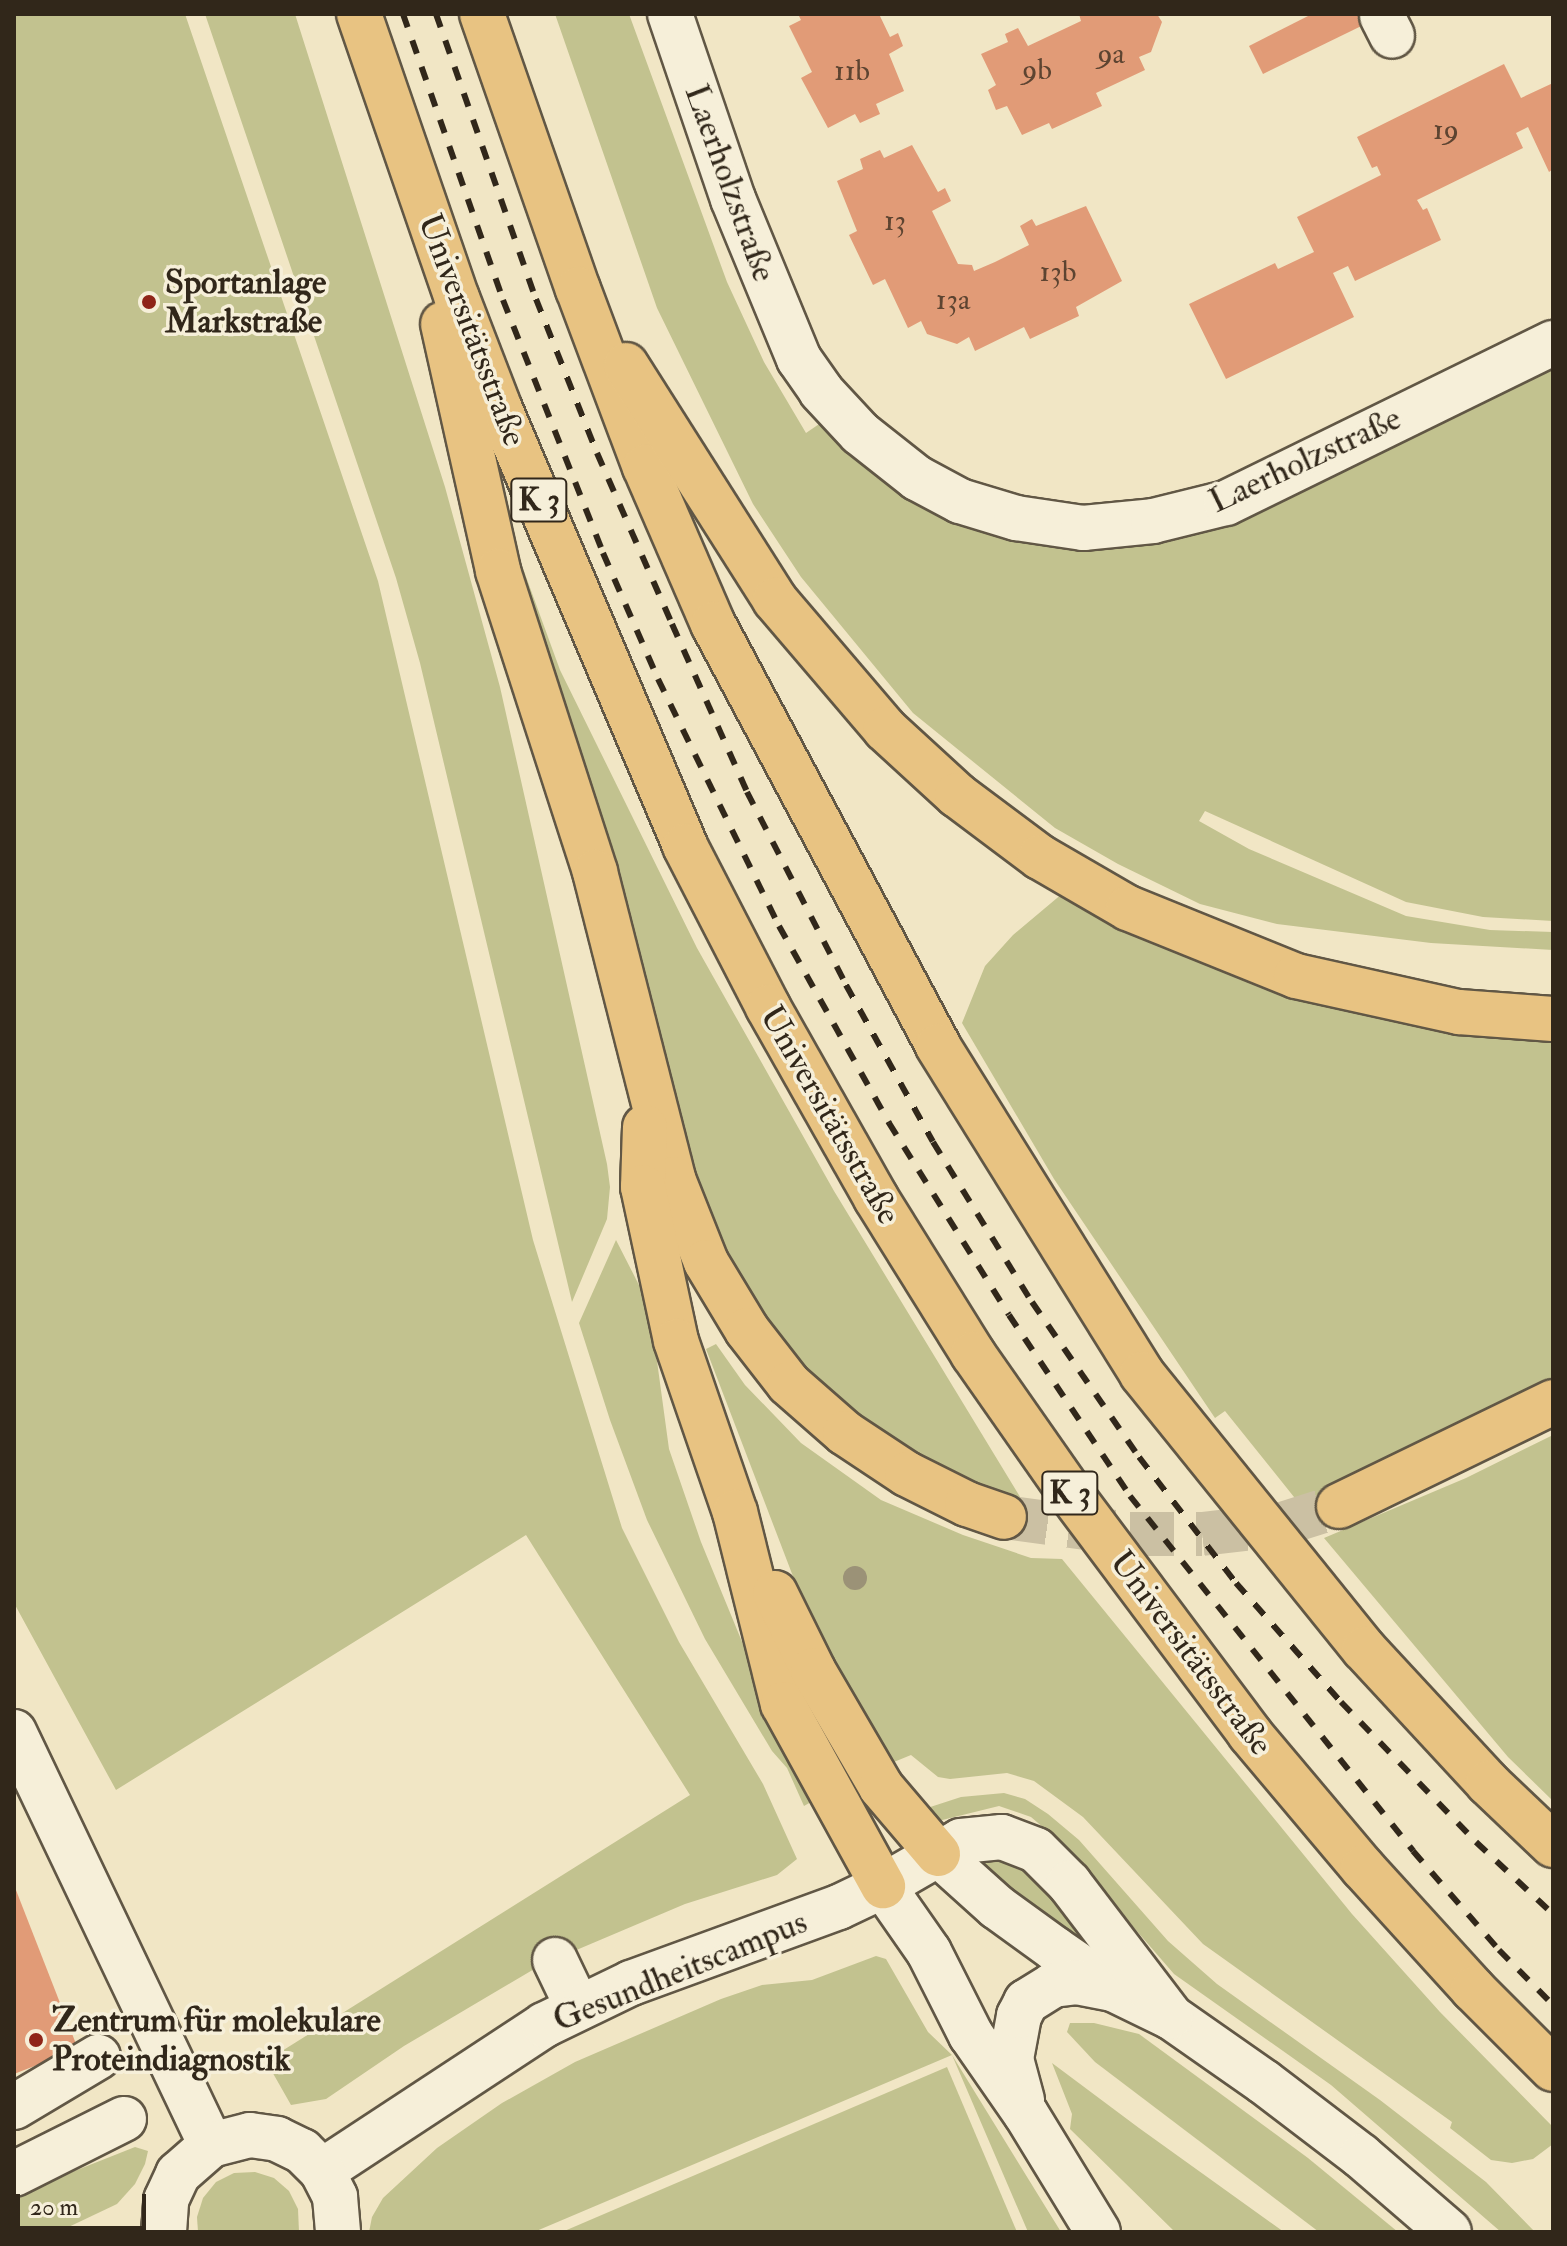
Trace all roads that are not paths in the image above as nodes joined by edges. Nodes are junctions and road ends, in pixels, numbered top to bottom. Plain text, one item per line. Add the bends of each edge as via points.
1 (359, 14) edge
2 (482, 14) edge
3 (670, 14) edge
4 (404, 148) junction
5 (578, 289) junction
6 (1553, 343) edge
7 (1553, 996) edge
8 (1459, 1012) junction
9 (1553, 1019) edge
10 (646, 1077) junction
11 (1553, 1402) edge
12 (1339, 1506) tunnel mouth
13 (735, 1512) junction
14 (1004, 1517) tunnel mouth
15 (14, 1732) edge
16 (24, 1775) edge
17 (1553, 1845) edge
18 (938, 1854) junction
19 (883, 1886) junction
20 (555, 1960) dead end
21 (1113, 1989) junction
22 (578, 2008) junction
23 (1171, 2017) junction
24 (98, 2057) dead end
25 (1553, 2069) edge
26 (14, 2107) edge
27 (1026, 2114) junction
28 (124, 2119) dead end
29 (211, 2145) junction
30 (322, 2171) junction
31 (14, 2174) edge
32 (160, 2231) edge
33 (338, 2232) edge
34 (1098, 2232) edge
35 (1449, 2232) edge

1 - 4 highway, Universitätsstraße / K 3
2 - 5 highway
3 - 6 street, Laerholzstraße via 739,214 799,359 860,433 917,478 960,501 1016,518 1097,527 1153,521 1226,503 1353,426
4 - 10 highway via 498,571 595,872
4 - 25 highway, Universitätsstraße / K 3 via 499,407 685,846 876,1198 973,1354 1250,1734 1363,1868
5 - 8 highway via 775,600 885,729 957,795 1040,857 1141,913 1296,976
5 - 17 highway via 645,467 713,624 938,1046 1134,1361 1364,1649
7 - 8 highway
8 - 9 highway
10 - 13 highway via 643,1187 654,1241 676,1341
10 - 14 highway via 673,1179 706,1262 747,1330 789,1384 845,1433 907,1474
11 - 12 highway
13 - 18 highway via 813,1670 881,1787
13 - 19 highway via 783,1704
15 - 16 street
16 - 29 street
18 - 19 street, Gesundheitscampus
18 - 21 street via 997,1907
18 - 23 street, Gesundheitscampus via 961,1841 1002,1837 1036,1850 1069,1883
19 - 22 street, Gesundheitscampus
19 - 27 street via 929,1952 971,2035
20 - 22 street
21 - 23 street
21 - 27 street via 1076,1982 1053,1985 1026,2002 1011,2059
22 - 30 street, Gesundheitscampus via 477,2066
23 - 35 street via 1361,2156
24 - 26 street
27 - 34 street
28 - 31 street
29 - 30 street via 250,2135 277,2139 302,2151
29 - 32 street via 178,2174
30 - 33 street via 335,2197

